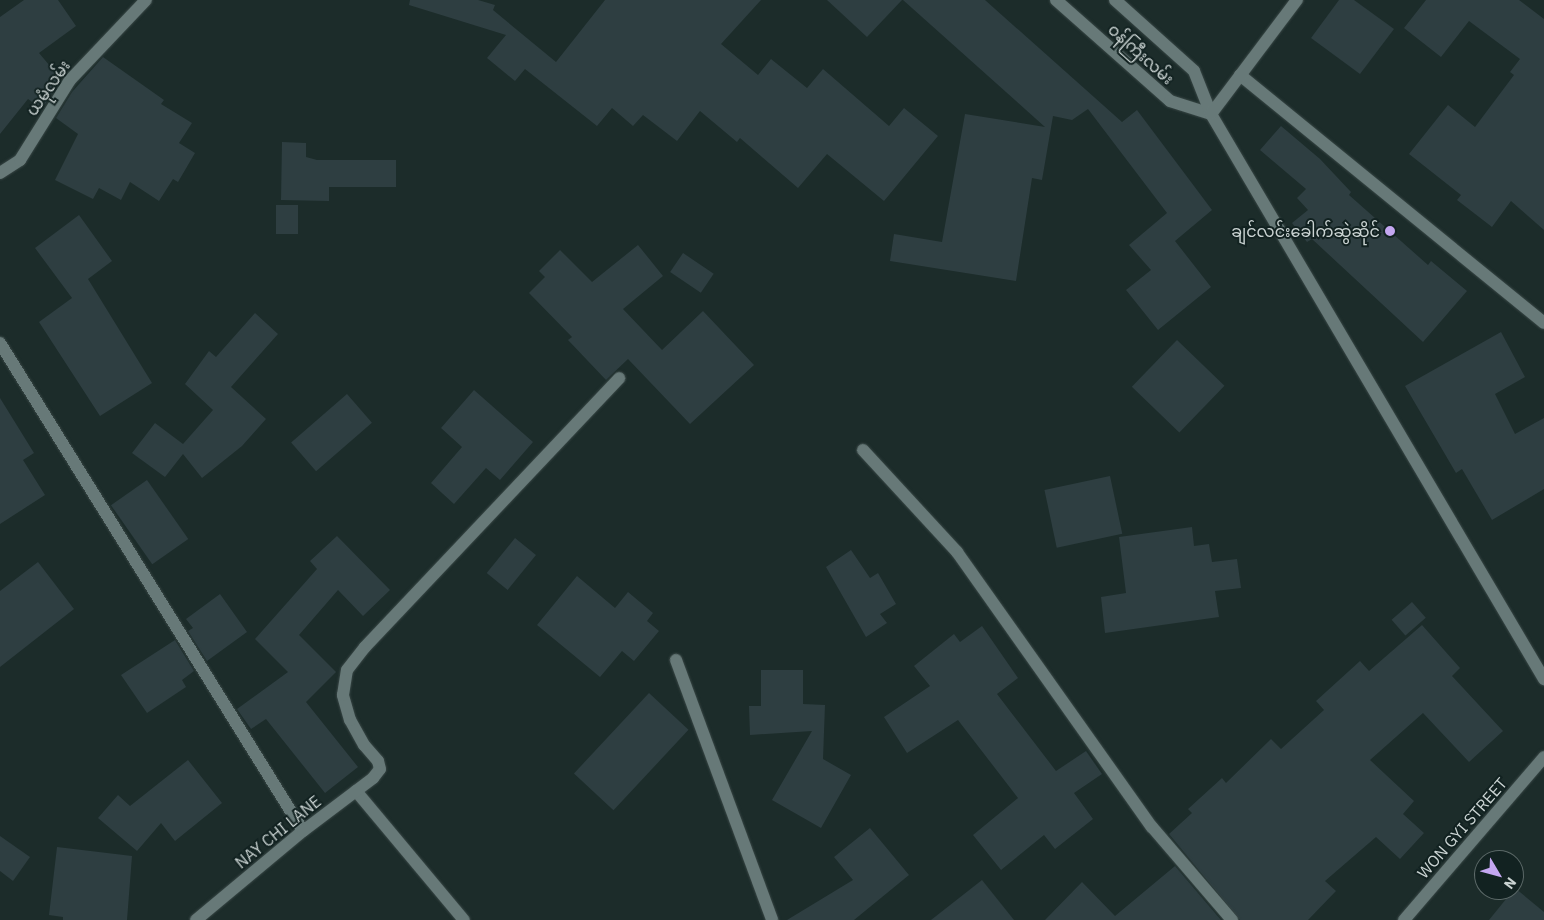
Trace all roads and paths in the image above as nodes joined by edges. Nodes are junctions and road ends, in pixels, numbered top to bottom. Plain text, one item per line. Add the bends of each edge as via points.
1 (146, 0) edge
2 (1056, 0) edge
3 (1115, 0) edge
4 (1297, 0) edge
5 (1240, 75) junction
6 (1211, 114) junction
7 (0, 173) edge
8 (1544, 322) edge
9 (0, 343) edge
10 (619, 378) dead end
11 (863, 450) dead end
12 (676, 660) dead end
13 (1544, 679) edge
14 (1544, 757) edge
15 (356, 791) junction
16 (303, 831) junction
17 (196, 920) edge
18 (464, 920) edge
19 (772, 920) edge
20 (1232, 920) edge
21 (1404, 920) edge

1 - 7 street, ယမုံလမ်း via 70,80 20,160
2 - 6 street, ဝန်ကြီးလမ်း via 1170,101
3 - 6 street, ဝန်ကြီးလမ်း via 1194,71
4 - 5 street
5 - 6 street
5 - 8 street
6 - 13 street
9 - 16 street
10 - 15 street, NAY CHI LANE via 365,647 347,670 343,694 350,720 380,769
11 - 20 street via 957,552 1152,827
12 - 19 street
14 - 21 street, WON GYI STREET
15 - 16 street, NAY CHI LANE
15 - 18 street
16 - 17 street, NAY CHI LANE

